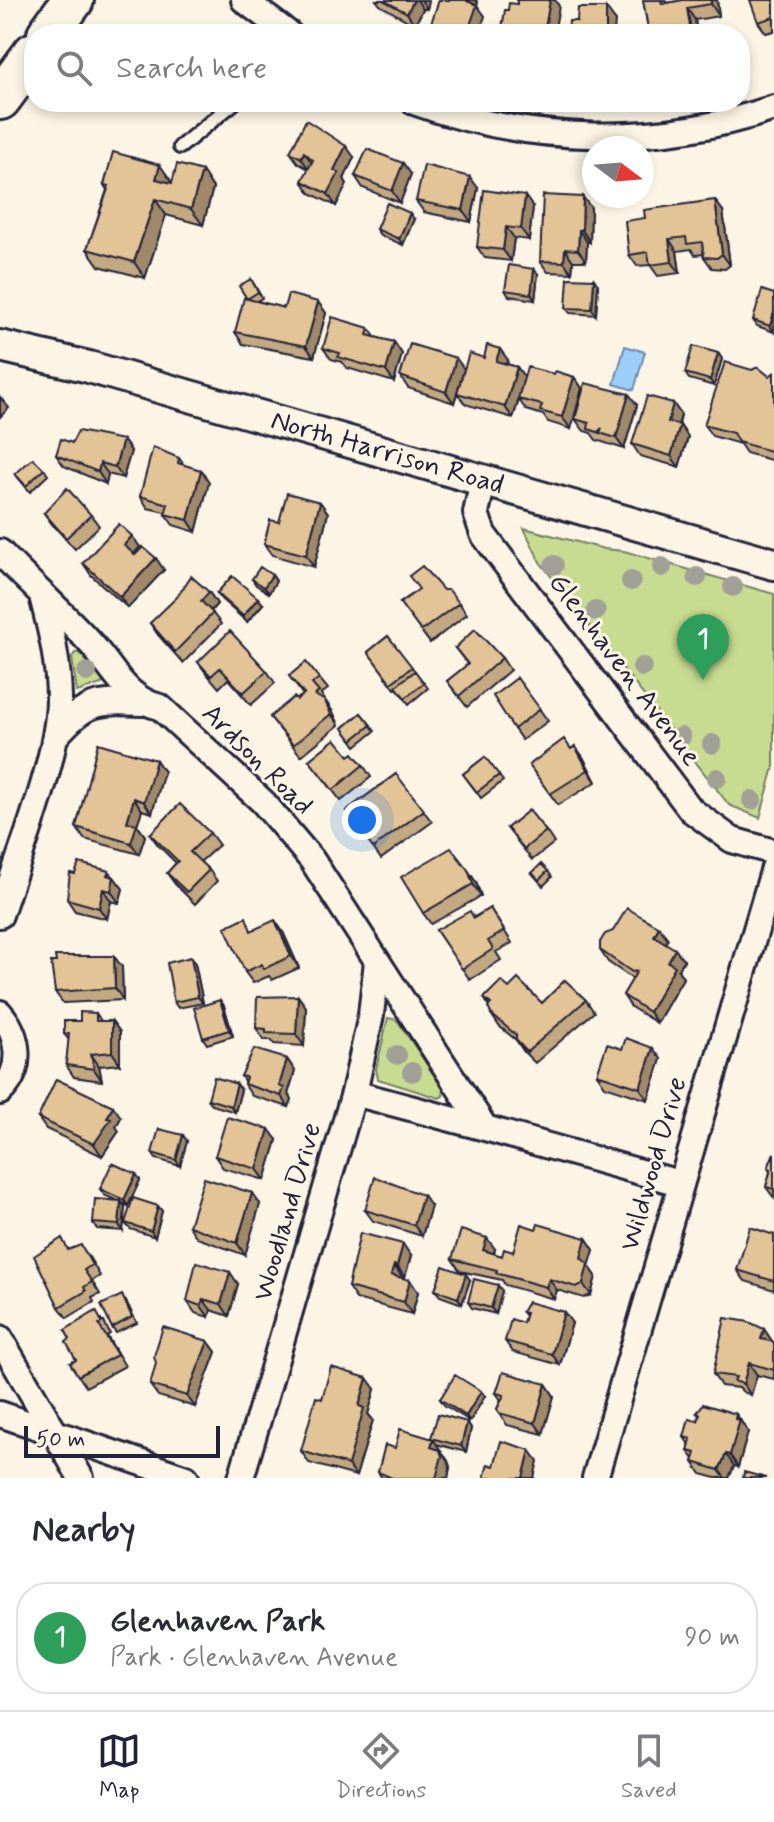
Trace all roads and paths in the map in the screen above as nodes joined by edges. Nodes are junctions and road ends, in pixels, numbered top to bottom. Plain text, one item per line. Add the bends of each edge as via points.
1 (73, 0) edge
2 (244, 0) edge
3 (55, 24) edge
4 (276, 24) edge
5 (24, 67) edge
6 (0, 99) edge
7 (774, 108) edge
8 (223, 112) edge
9 (446, 112) edge
10 (180, 147) dead end
11 (0, 346) edge
12 (483, 481) junction
13 (0, 552) edge
14 (774, 564) edge
15 (42, 596) junction
16 (142, 703) junction
17 (56, 736) junction
18 (774, 852) edge
19 (774, 868) edge
20 (0, 915) edge
21 (377, 961) junction
22 (0, 1013) edge
23 (0, 1092) edge
24 (354, 1093) junction
25 (485, 1128) junction
26 (679, 1183) junction
27 (0, 1338) edge
28 (0, 1414) edge
29 (56, 1434) junction
30 (81, 1478) edge
31 (186, 1478) edge
32 (241, 1478) edge
33 (595, 1478) edge

1 - 3 main road
2 - 4 street
5 - 6 main road
7 - 9 street via 688,130 580,134 487,125
8 - 10 lane
11 - 12 street, North Harrison Road
12 - 14 street, North Harrison Road
12 - 18 street, Glenhaven Avenue via 476,513 483,534 691,810 732,840
13 - 15 street, Ardson Road
15 - 16 street, Ardson Road
15 - 17 street via 56,651
16 - 17 street via 99,701 75,714
16 - 21 street, Ardson Road via 160,707 263,802 312,860
17 - 20 street
19 - 26 street, Wildwood Drive
21 - 24 street, Woodland Drive
21 - 25 street, Ardson Road
22 - 23 street via 11,1028 17,1059
24 - 25 street
24 - 32 street, Woodland Drive
25 - 26 street
26 - 33 street, Wildwood Drive
27 - 29 street
28 - 29 street
29 - 30 street
29 - 31 street

